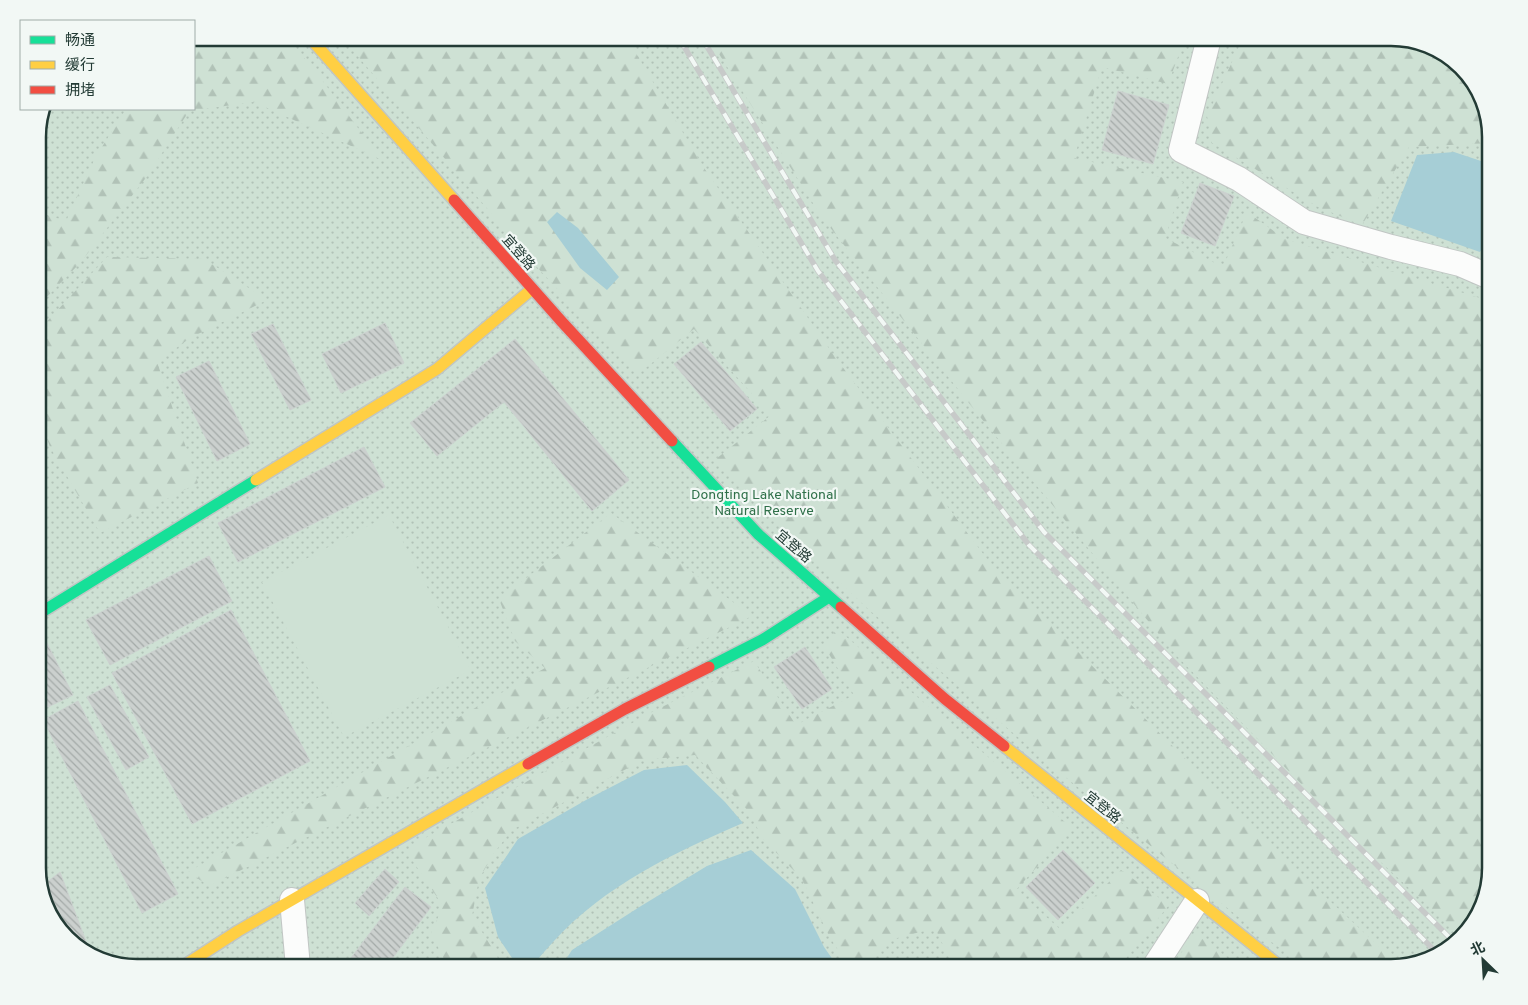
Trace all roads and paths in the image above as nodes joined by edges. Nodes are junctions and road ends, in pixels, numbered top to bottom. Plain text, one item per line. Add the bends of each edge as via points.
1 (317, 46) edge
2 (1208, 46) edge
3 (1482, 274) edge
4 (532, 289) junction
5 (829, 597) junction
6 (46, 609) edge
7 (292, 900) junction
8 (1197, 901) junction
9 (196, 959) edge
10 (297, 959) edge
11 (1160, 959) edge
12 (1270, 959) edge

1 - 4 street, 宜登路
2 - 3 street via 1180,150 1239,179 1304,222 1460,264
4 - 5 street, 宜登路 via 758,534
4 - 6 street via 437,369
5 - 7 street via 762,640 626,709
5 - 8 street, 宜登路 via 945,699
7 - 9 street
7 - 10 street
8 - 11 street
8 - 12 street, 宜登路

